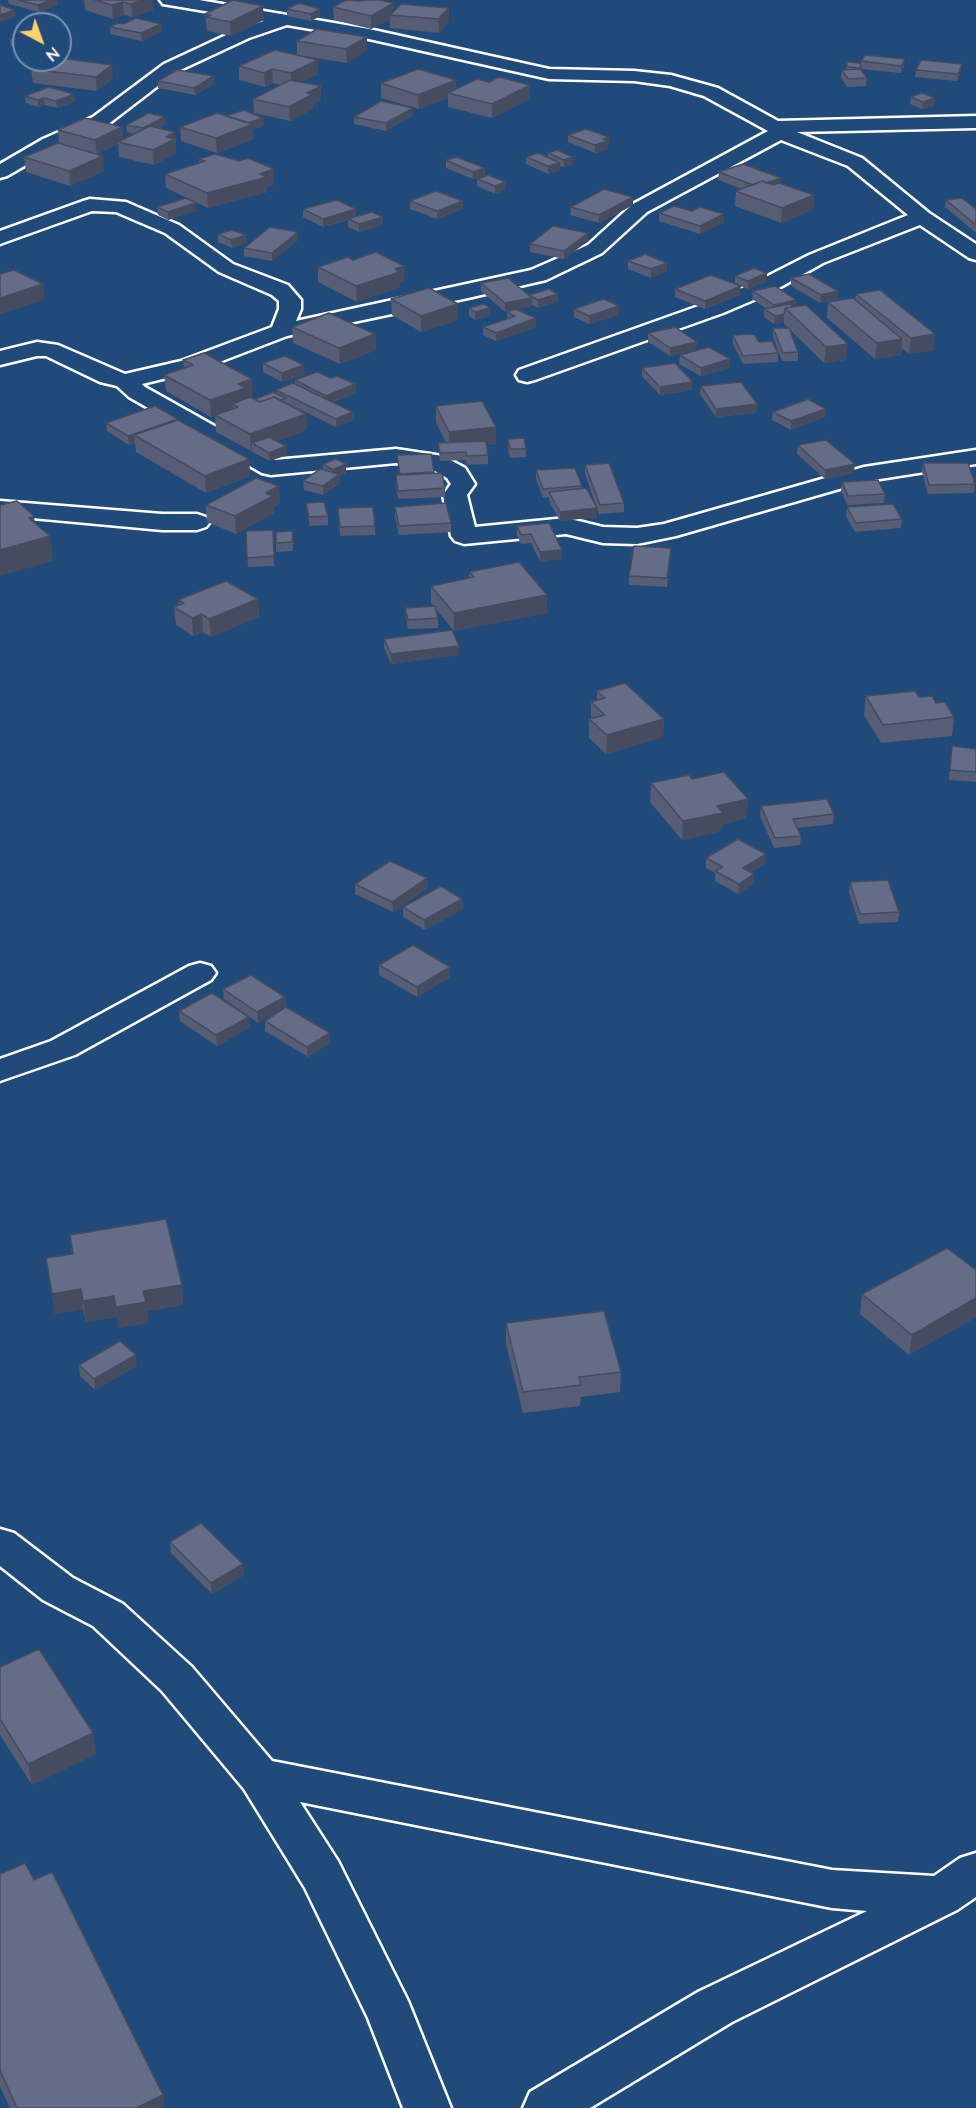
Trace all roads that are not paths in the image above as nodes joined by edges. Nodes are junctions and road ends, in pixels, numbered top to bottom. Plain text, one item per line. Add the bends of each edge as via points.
1 (169, 0) edge
2 (284, 21) junction
3 (976, 122) edge
4 (776, 130) junction
5 (0, 172) edge
6 (921, 218) junction
7 (0, 238) edge
8 (976, 254) edge
9 (281, 331) junction
10 (0, 358) edge
11 (527, 375) dead end
12 (125, 381) junction
13 (976, 457) edge
14 (0, 508) edge
15 (197, 522) dead end
16 (200, 973) dead end
17 (0, 1071) edge
18 (0, 1544) edge
19 (259, 1776) junction
20 (959, 1884) edge
21 (427, 2108) edge
22 (547, 2108) edge

1 - 2 street via 257,13
2 - 4 street via 369,34 561,76 634,76 671,81 711,92
2 - 5 street via 243,34 170,68 100,121 50,143
3 - 4 street
4 - 6 street via 855,162
4 - 9 street via 764,143 640,208 595,249 538,275
6 - 8 street
6 - 11 street via 816,259 715,308
7 - 9 street via 90,205 119,206 172,229 226,268 280,291 290,300
9 - 12 street via 188,366
10 - 12 street via 15,352 50,350
12 - 13 street via 136,392 271,468 396,456 434,461 456,473 463,484 455,495 464,536 566,526 603,535 637,536 864,474
14 - 15 street
16 - 17 street via 63,1048
18 - 19 street via 58,1589 108,1615 177,1679
19 - 20 street via 832,1889
19 - 21 street via 322,1875 391,2016
20 - 22 street via 715,2007

